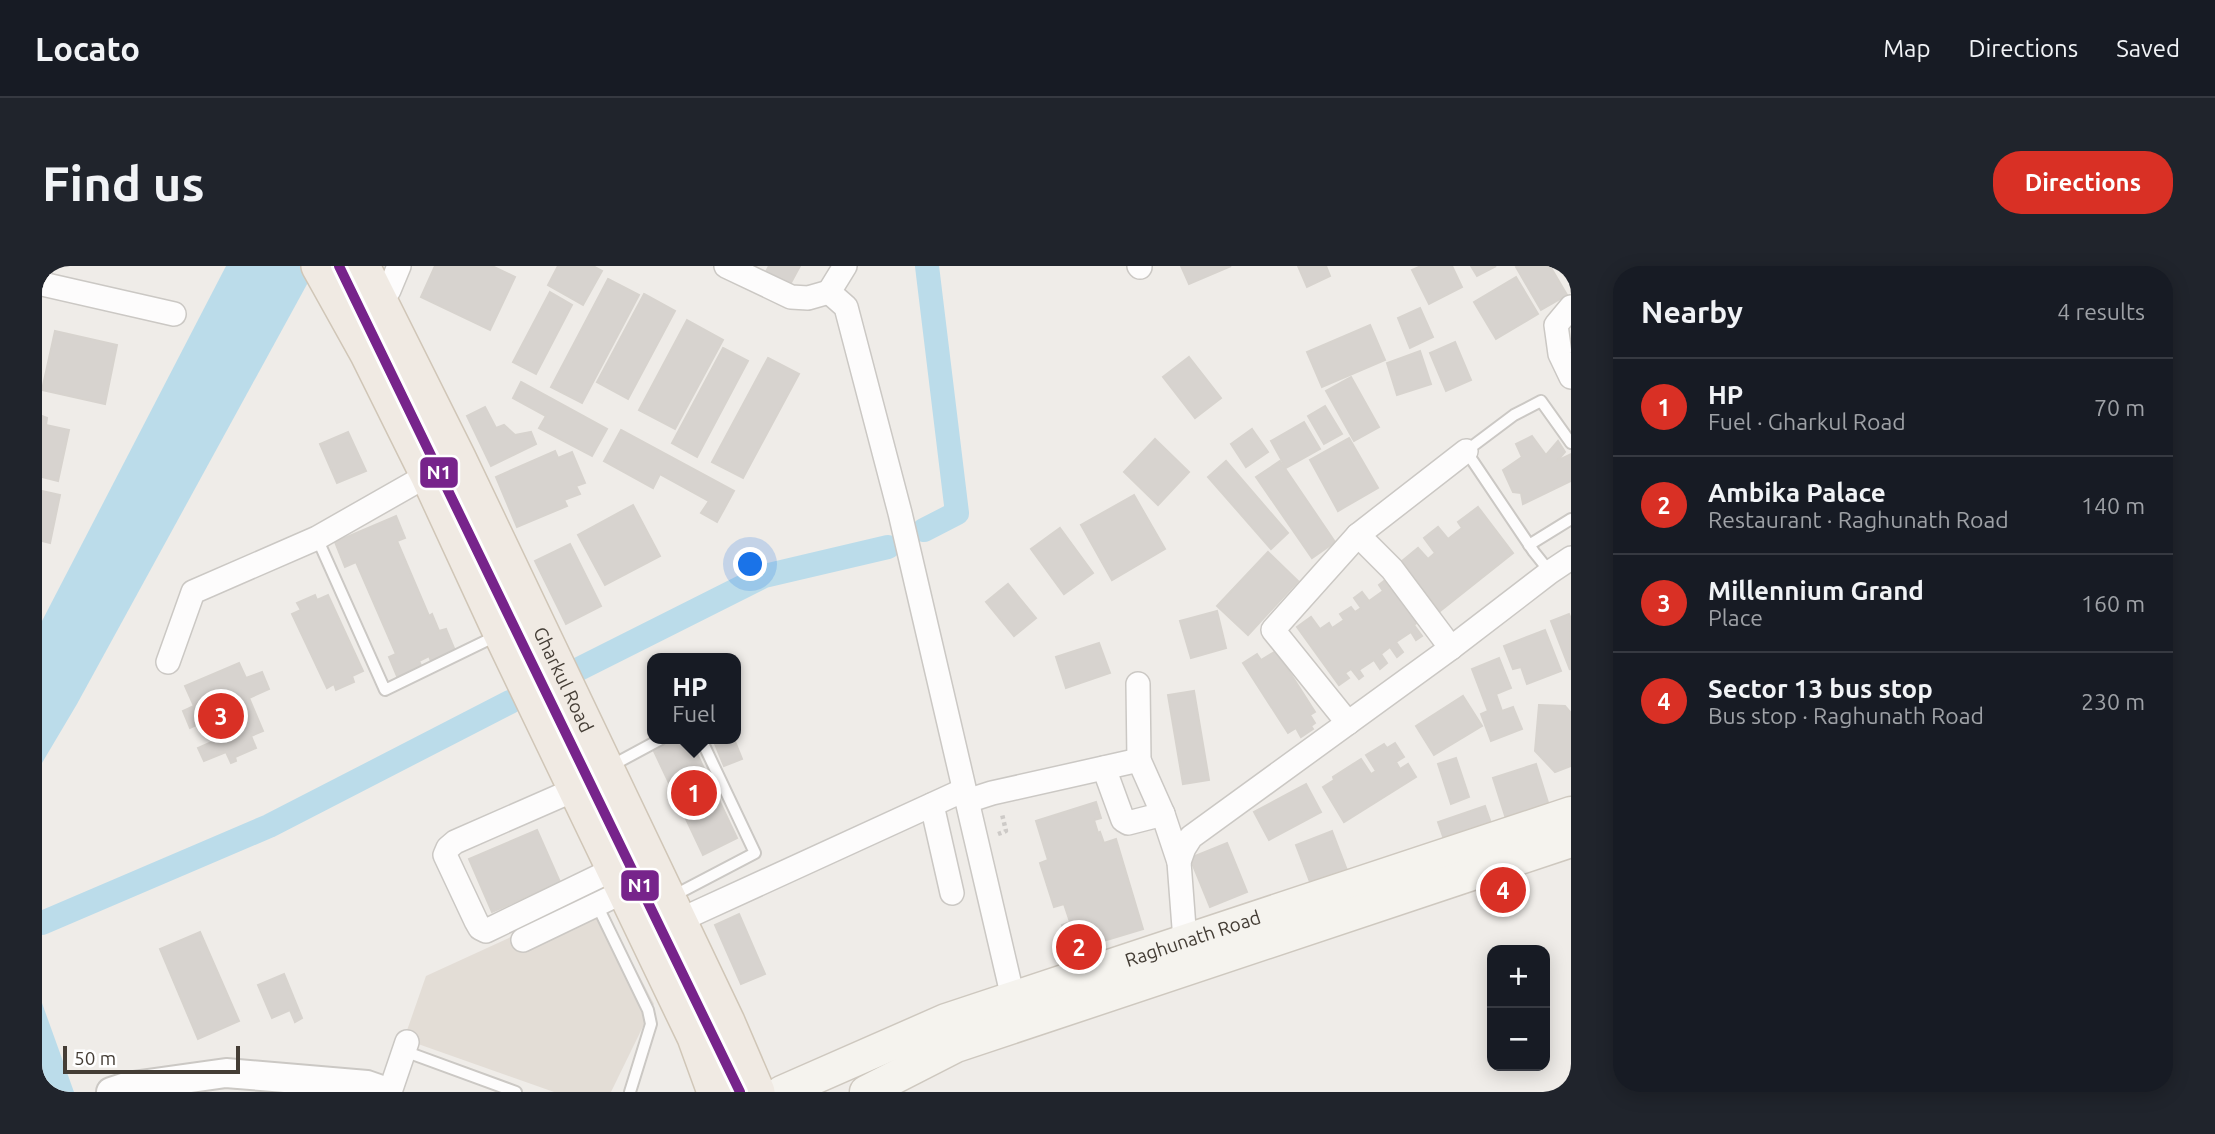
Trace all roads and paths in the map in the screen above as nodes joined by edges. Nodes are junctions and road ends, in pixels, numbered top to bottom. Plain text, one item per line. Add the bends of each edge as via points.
1 (726, 266) edge
2 (845, 266) edge
3 (326, 278) edge
4 (379, 278) edge
5 (42, 284) edge
6 (829, 292) junction
7 (1571, 307) edge
8 (174, 314) dead end
9 (1571, 377) edge
10 (1571, 443) edge
11 (1466, 451) junction
12 (458, 458) junction
13 (428, 475) junction
14 (1571, 519) edge
15 (1358, 535) junction
16 (317, 538) junction
17 (1530, 545) junction
18 (1571, 558) edge
19 (1550, 572) junction
20 (501, 634) junction
21 (1451, 649) junction
22 (168, 662) dead end
23 (1138, 684) dead end
24 (1348, 723) junction
25 (652, 744) edge
26 (703, 744) edge
27 (1139, 760) junction
28 (1104, 768) junction
29 (606, 769) junction
30 (576, 789) junction
31 (966, 796) junction
32 (932, 805) junction
33 (1571, 813) edge
34 (1163, 814) junction
35 (1571, 841) edge
36 (1179, 862) junction
37 (612, 888) junction
38 (952, 893) dead end
39 (673, 910) junction
40 (523, 940) dead end
41 (1186, 955) junction
42 (1013, 998) junction
43 (951, 1033) junction
44 (405, 1047) joint
45 (178, 1086) edge
46 (118, 1090) edge
47 (389, 1092) edge
48 (516, 1092) edge
49 (630, 1092) edge
50 (715, 1092) edge
51 (757, 1092) edge
52 (782, 1092) edge
53 (866, 1092) edge

1 - 6 street via 791,297
2 - 6 street
3 - 13 main road, Gharkul Road
4 - 12 main road, Gharkul Road
5 - 8 street
6 - 31 street via 846,307
7 - 9 street via 1556,325 1560,354
10 - 11 lane via 1541,401
11 - 15 street
11 - 17 lane
12 - 13 street
12 - 29 main road, Gharkul Road
13 - 16 street
13 - 20 main road, Gharkul Road
14 - 17 lane
15 - 21 street via 1392,569
15 - 24 street via 1273,630
16 - 20 lane via 385,690
16 - 22 street via 193,592
17 - 19 lane
18 - 19 street
19 - 21 street
20 - 30 main road, Gharkul Road
21 - 24 street
23 - 27 street
24 - 36 street via 1191,837
25 - 29 lane
26 - 39 lane via 754,853
27 - 28 street
27 - 34 street
28 - 31 street
28 - 34 street via 1123,820 1135,822
29 - 30 street
29 - 39 main road, Gharkul Road
30 - 37 main road, Gharkul Road
30 - 37 street via 456,842 445,855 476,921 486,931
31 - 32 street
31 - 42 street
32 - 38 street
32 - 39 street
33 - 41 main road, Raghunath Road
34 - 36 street
35 - 41 main road, Raghunath Road
36 - 41 street
37 - 40 street
37 - 49 lane via 651,1024
37 - 50 main road, Gharkul Road via 695,1037
39 - 51 main road, Gharkul Road
41 - 42 main road, Raghunath Road
41 - 43 main road, Raghunath Road
42 - 43 main road, Raghunath Road
43 - 52 main road, Raghunath Road
43 - 53 main road, Raghunath Road
44 - 47 street
44 - 48 lane
45 - 46 street
45 - 47 street via 226,1073 367,1085

